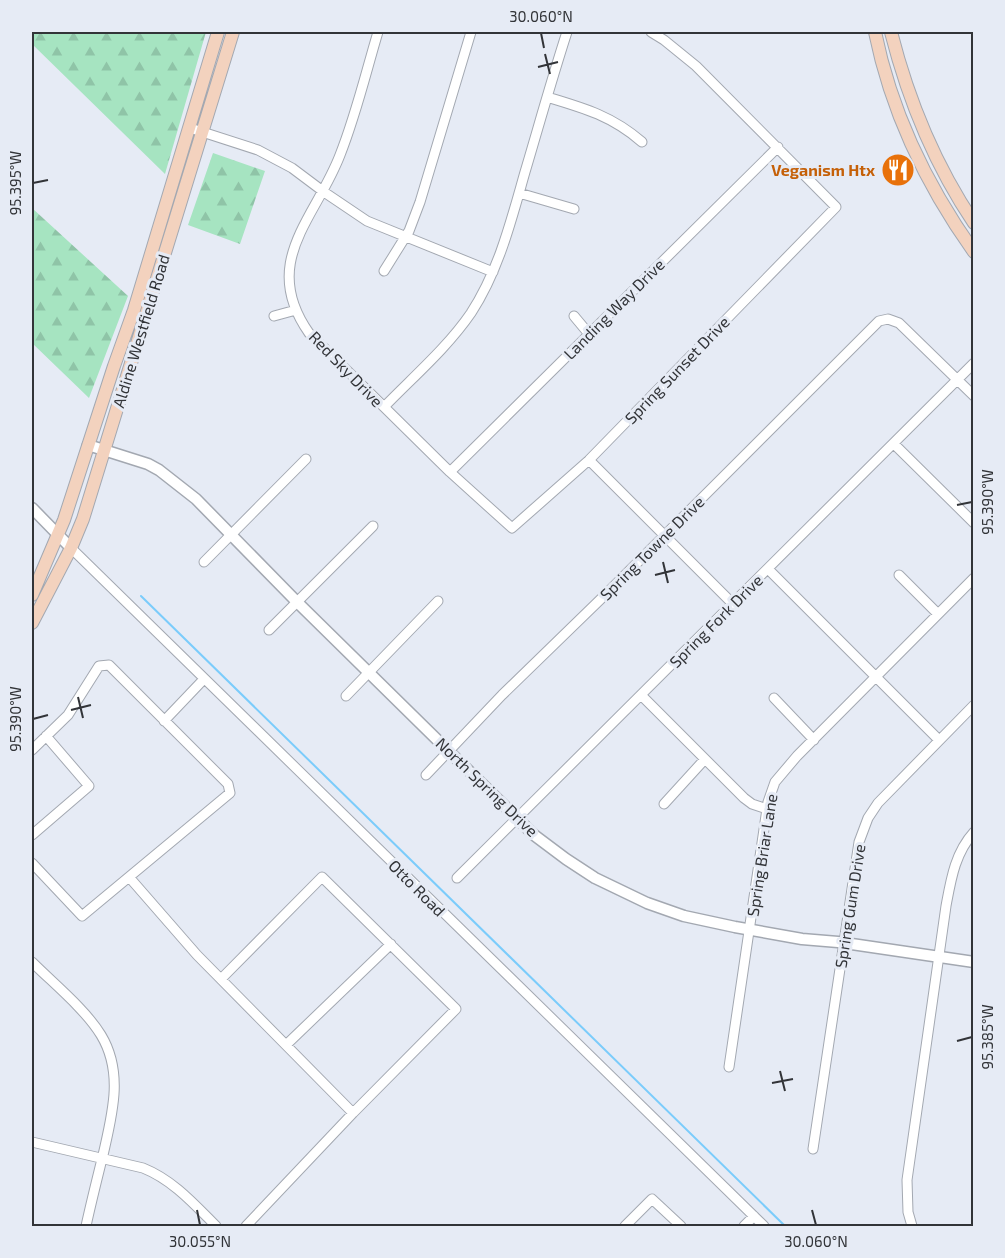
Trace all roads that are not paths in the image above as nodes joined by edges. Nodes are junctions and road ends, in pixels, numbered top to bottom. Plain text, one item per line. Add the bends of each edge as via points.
1 (378, 32) edge
2 (471, 32) edge
3 (567, 32) edge
4 (651, 32) edge
5 (875, 32) edge
6 (891, 32) edge
7 (217, 34) edge
8 (231, 36) edge
9 (547, 97) junction
10 (196, 130) junction
11 (642, 142) dead end
12 (778, 147) junction
13 (936, 157) junction
14 (921, 165) junction
15 (324, 192) junction
16 (519, 193) junction
17 (574, 209) dead end
18 (169, 217) junction
19 (974, 223) edge
20 (406, 236) junction
21 (974, 252) edge
22 (384, 271) dead end
23 (493, 272) junction
24 (296, 310) junction
25 (274, 316) dead end
26 (574, 316) dead end
27 (131, 320) junction
28 (144, 323) junction
29 (590, 334) junction
30 (974, 363) edge
31 (957, 380) junction
32 (974, 396) edge
33 (384, 407) junction
34 (894, 444) junction
35 (88, 445) junction
36 (104, 450) junction
37 (306, 459) dead end
38 (589, 460) junction
39 (450, 472) junction
40 (32, 508) edge
41 (974, 524) edge
42 (374, 526) dead end
43 (512, 528) joint
44 (57, 534) junction
45 (231, 536) junction
46 (664, 536) junction
47 (71, 548) junction
48 (204, 562) dead end
49 (768, 569) junction
50 (899, 575) dead end
51 (974, 578) edge
52 (32, 595) edge
53 (438, 601) dead end
54 (297, 602) junction
55 (733, 604) junction
56 (938, 614) junction
57 (32, 623) edge
58 (269, 630) dead end
59 (369, 672) junction
60 (876, 676) junction
61 (204, 679) junction
62 (641, 695) junction
63 (346, 696) dead end
64 (774, 698) dead end
65 (974, 705) edge
66 (164, 720) junction
67 (46, 736) junction
68 (814, 740) junction
69 (939, 740) junction
70 (32, 750) edge
71 (449, 751) junction
72 (705, 759) junction
73 (426, 775) dead end
74 (664, 804) dead end
75 (767, 809) junction
76 (517, 817) junction
77 (974, 832) edge
78 (32, 835) edge
79 (32, 863) edge
80 (129, 877) junction
81 (457, 878) dead end
82 (750, 930) junction
83 (844, 943) junction
84 (391, 944) junction
85 (939, 958) junction
86 (32, 962) edge
87 (974, 962) edge
88 (221, 979) junction
89 (286, 1045) junction
90 (729, 1067) dead end
91 (353, 1113) junction
92 (32, 1142) edge
93 (813, 1149) dead end
94 (102, 1158) junction
95 (754, 1216) junction
96 (86, 1227) edge
97 (216, 1227) edge
98 (246, 1227) edge
99 (625, 1227) edge
100 (681, 1227) edge
101 (744, 1227) edge
102 (764, 1227) edge
103 (912, 1227) edge

1 - 15 street, Red Sky Drive via 343,148
2 - 20 street via 420,202
3 - 9 street
4 - 12 street via 696,66
5 - 14 main road via 895,105
6 - 13 main road via 908,90
7 - 8 main road
7 - 10 main road, Aldine Westfield Road
8 - 10 main road, Aldine Westfield Road
9 - 11 street via 604,116
9 - 16 street
10 - 15 street via 258,150
10 - 18 main road, Aldine Westfield Road
12 - 29 street, Landing Way Drive
12 - 38 street, Spring Sunset Drive via 836,207
13 - 14 main road
13 - 19 main road
14 - 21 main road
15 - 20 street via 368,221
15 - 24 street, Red Sky Drive via 291,254 290,287
16 - 17 street
16 - 23 street
18 - 27 main road, Aldine Westfield Road
18 - 28 main road, Aldine Westfield Road
20 - 22 street
20 - 23 street
23 - 33 street via 462,325
24 - 25 street
24 - 33 street, Red Sky Drive via 309,333
26 - 29 street
27 - 28 main road
27 - 35 main road, Aldine Westfield Road
28 - 36 main road, Aldine Westfield Road
29 - 39 street, Landing Way Drive
30 - 31 street, Spring Fork Drive
31 - 32 street
31 - 34 street, Spring Fork Drive
31 - 46 street, Spring Towne Drive via 899,323 879,321
33 - 39 street, Red Sky Drive
34 - 41 street
34 - 49 street, Spring Fork Drive
35 - 36 street, North Spring Drive
35 - 44 main road, Aldine Westfield Road
36 - 45 street, North Spring Drive via 159,470 196,499
36 - 47 main road, Aldine Westfield Road
37 - 45 street
38 - 43 street, Spring Sunset Drive
38 - 46 street
39 - 43 street, Red Sky Drive
40 - 44 street
42 - 54 street
44 - 47 street
44 - 52 main road, Aldine Westfield Road
45 - 48 street
45 - 54 street, North Spring Drive
46 - 55 street
46 - 71 street, Spring Towne Drive
47 - 57 main road, Aldine Westfield Road
47 - 61 street, Otto Road
49 - 55 street, Spring Fork Drive
49 - 60 street
50 - 56 street
51 - 56 street, Spring Briar Lane
53 - 59 street
54 - 58 street
54 - 59 street, North Spring Drive
55 - 62 street, Spring Fork Drive
56 - 60 street, Spring Briar Lane
59 - 63 street
59 - 71 street, North Spring Drive
60 - 68 street, Spring Briar Lane
60 - 69 street
61 - 66 street
61 - 95 street, Otto Road
62 - 72 street
62 - 76 street, Spring Fork Drive
64 - 68 street
65 - 69 street, Spring Gum Drive
66 - 67 street via 109,665 102,665 68,715
66 - 80 street via 228,784 230,793
67 - 70 street
67 - 78 street via 89,786
68 - 75 street, Spring Briar Lane via 775,782
69 - 83 street, Spring Gum Drive via 884,795 868,818 859,842
71 - 73 street, Spring Towne Drive
71 - 76 street, North Spring Drive
72 - 74 street
72 - 75 street via 744,798
75 - 82 street, Spring Briar Lane
76 - 81 street, Spring Fork Drive
76 - 82 street, North Spring Drive via 566,859 621,891 684,916
77 - 85 street via 963,846 951,879
79 - 80 street via 82,916
80 - 88 street
82 - 83 street, North Spring Drive
82 - 90 street, Spring Briar Lane
83 - 85 street, North Spring Drive
83 - 93 street, Spring Gum Drive
84 - 88 street via 322,877
84 - 89 street
84 - 91 street via 456,1009
85 - 87 street, North Spring Drive
85 - 103 street via 907,1180
86 - 94 street via 91,1022 110,1055 115,1093
88 - 89 street
89 - 91 street
91 - 98 street
92 - 94 street
94 - 96 street
94 - 97 street via 163,1177
95 - 101 street
95 - 102 street, Otto Road
99 - 100 street via 652,1199

